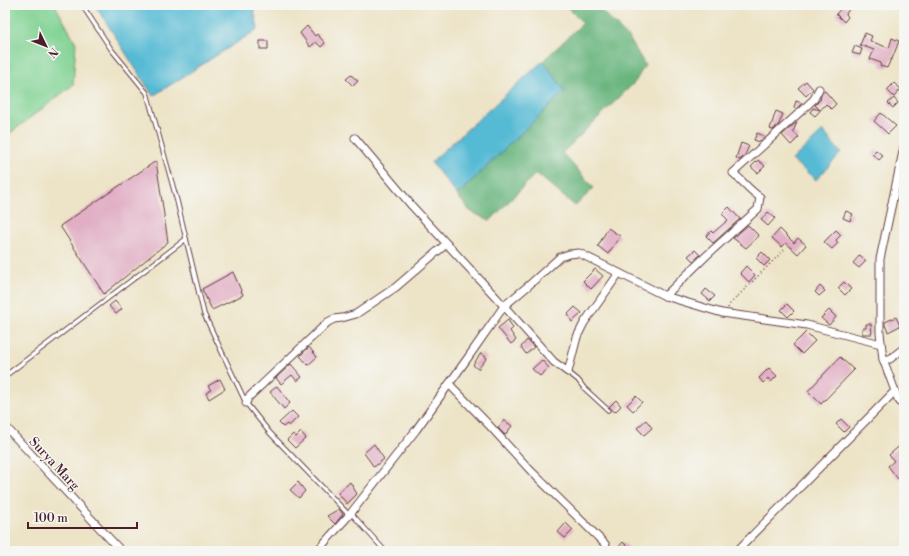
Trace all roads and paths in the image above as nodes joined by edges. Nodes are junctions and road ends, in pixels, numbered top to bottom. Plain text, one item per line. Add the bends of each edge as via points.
1 (82, 5) edge
2 (819, 89) dead end
3 (355, 138) dead end
4 (904, 147) edge
5 (186, 239) junction
6 (446, 244) junction
7 (785, 249) dead end
8 (619, 273) junction
9 (665, 296) junction
10 (504, 306) junction
11 (727, 314) junction
12 (881, 344) junction
13 (904, 348) edge
14 (883, 359) junction
15 (568, 372) junction
16 (5, 376) edge
17 (449, 384) junction
18 (895, 391) junction
19 (246, 403) junction
20 (904, 407) edge
21 (608, 410) dead end
22 (5, 426) edge
23 (350, 514) junction
24 (120, 551) edge
25 (317, 551) edge
26 (385, 551) edge
27 (606, 551) edge
28 (736, 551) edge

1 - 5 lane via 111,48 147,93
2 - 9 street via 814,99 734,173 760,197 758,209
3 - 6 street
4 - 12 street via 880,259
5 - 16 lane
5 - 19 lane via 204,314
6 - 10 street
6 - 19 street via 396,287 356,314 328,322 251,395
7 - 11 path via 729,305
8 - 9 street
8 - 10 street via 579,253 569,254 560,257
8 - 15 street via 584,323
9 - 11 street
10 - 15 street via 554,362
10 - 17 street
11 - 12 street via 807,325
12 - 14 street
13 - 14 street via 890,359
14 - 18 street
15 - 21 lane
17 - 23 street
17 - 27 street via 531,471 605,544 608,548
18 - 20 street
18 - 28 street
19 - 23 lane via 270,433
22 - 24 street, Surya Marg
23 - 25 street
23 - 26 lane

